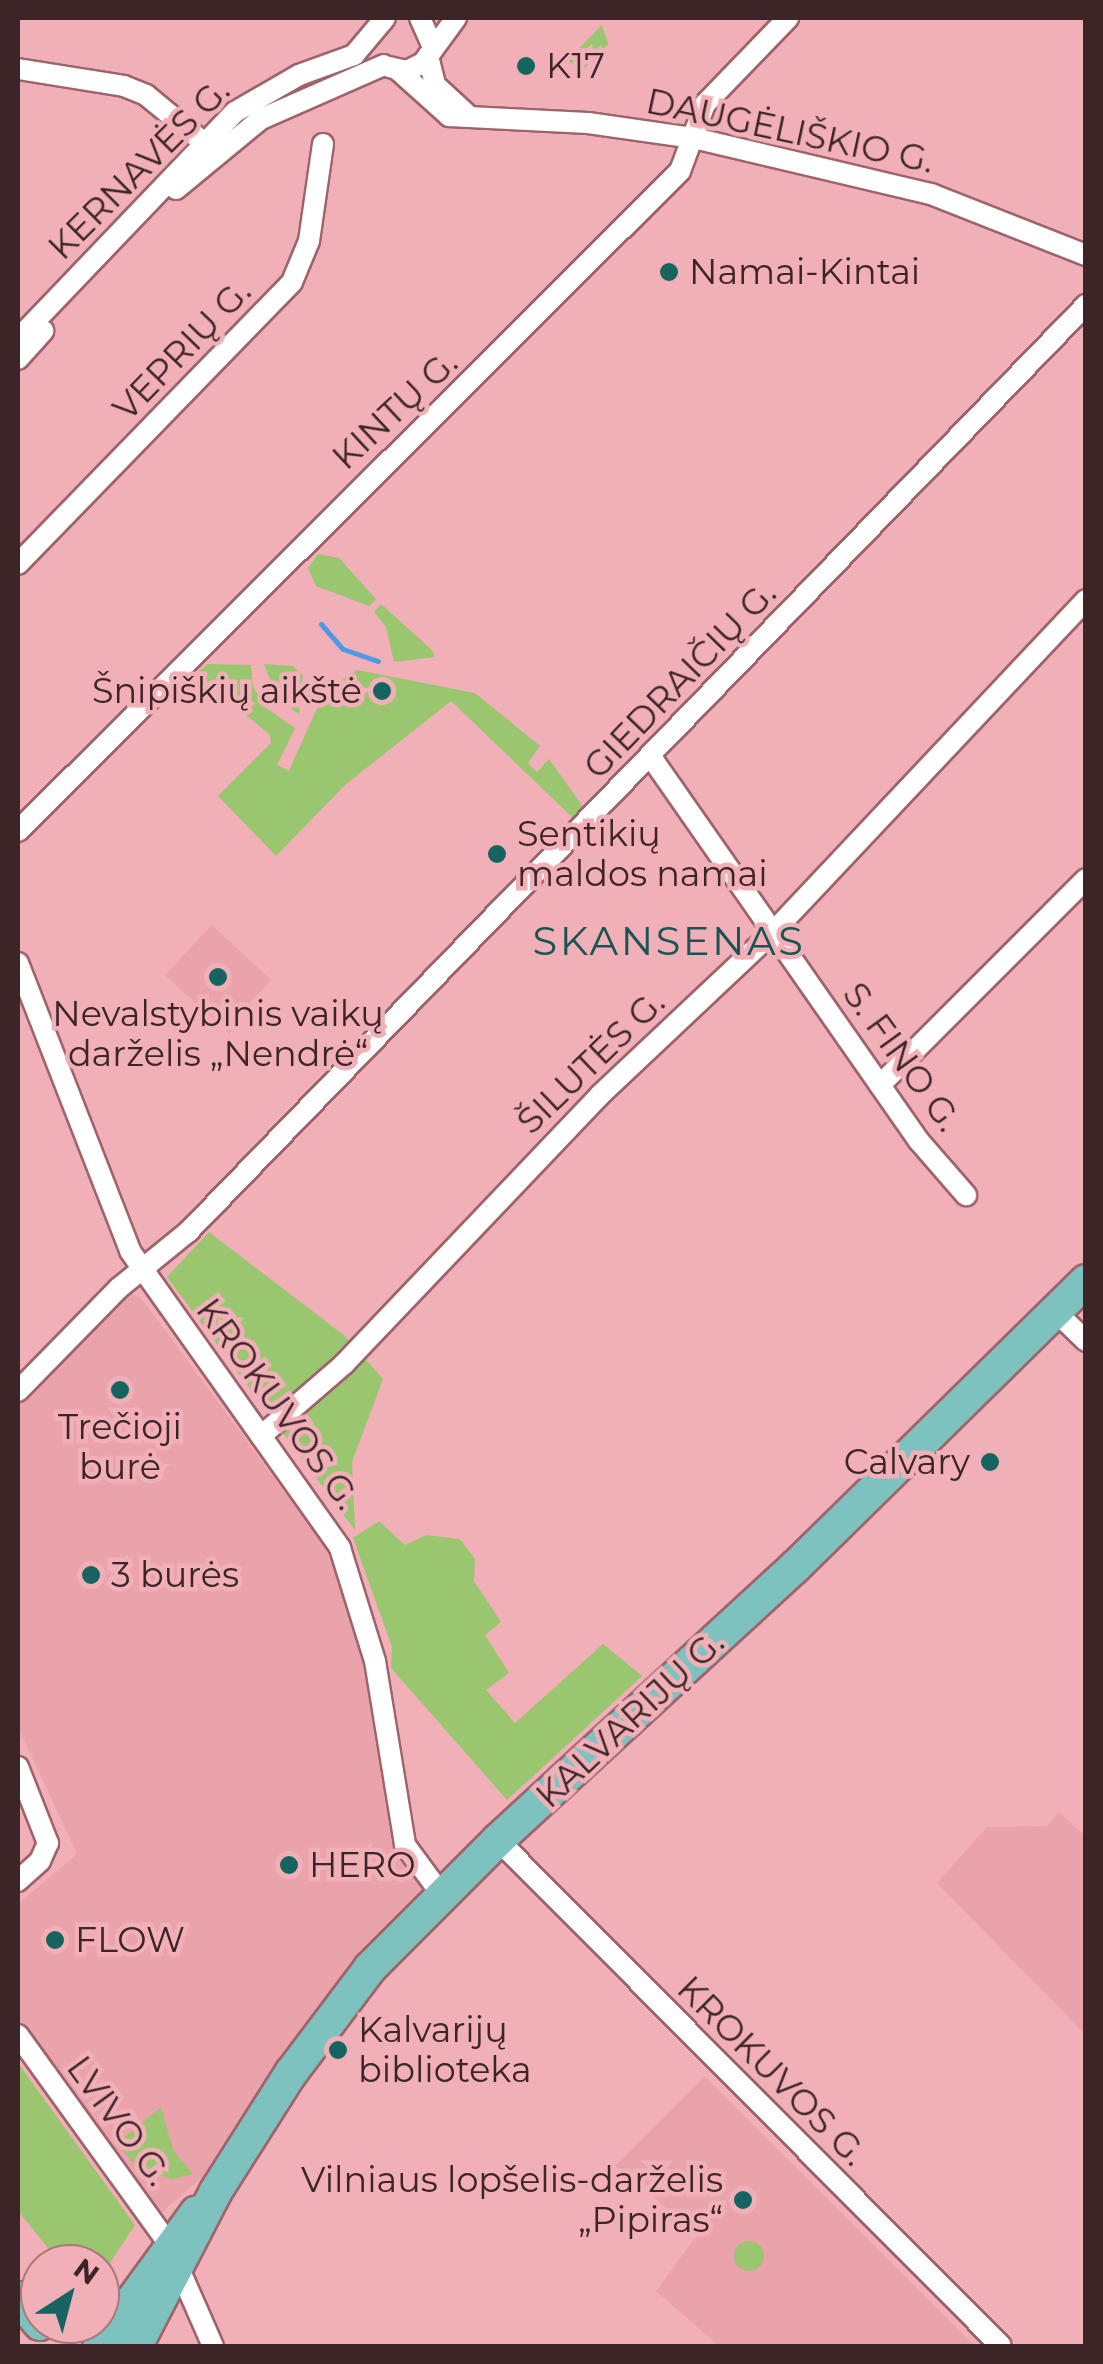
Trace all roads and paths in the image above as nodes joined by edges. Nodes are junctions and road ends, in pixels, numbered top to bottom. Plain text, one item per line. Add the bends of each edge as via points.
1 (420, 18) edge
2 (456, 18) edge
3 (788, 18) edge
4 (380, 24) edge
5 (430, 50) junction
6 (391, 68) junction
7 (18, 69) edge
8 (469, 116) junction
9 (694, 138) junction
10 (202, 142) junction
11 (322, 144) dead end
12 (1086, 256) edge
13 (1086, 305) edge
14 (18, 339) edge
15 (18, 359) edge
16 (18, 564) edge
17 (1086, 600) edge
18 (651, 757) junction
19 (18, 830) edge
20 (1086, 879) edge
21 (773, 932) junction
22 (18, 963) edge
23 (880, 1085) junction
24 (966, 1196) dead end
25 (142, 1271) junction
26 (1086, 1281) edge
27 (1054, 1312) junction
28 (1086, 1341) edge
29 (18, 1390) edge
30 (261, 1436) junction
31 (18, 1768) edge
32 (498, 1840) junction
33 (18, 1881) edge
34 (442, 1895) junction
35 (18, 2035) edge
36 (174, 2257) junction
37 (99, 2346) edge
38 (136, 2346) edge
39 (214, 2346) edge
40 (1001, 2346) edge

1 - 5 street
2 - 5 street, KERNAVĖS G.
3 - 9 street, KINTŲ G. via 705,104
4 - 6 street, KERNAVĖS G.
4 - 10 street, KERNAVĖS G. via 348,58 255,98
5 - 6 street, KERNAVĖS G. via 416,68
5 - 8 street via 435,85
6 - 8 street, DAUGĖLIŠKIO G. via 437,110
6 - 15 street, KERNAVĖS G. via 296,98 224,145
7 - 10 street via 124,86 146,95
8 - 9 street, DAUGĖLIŠKIO G.
9 - 12 street, DAUGĖLIŠKIO G. via 931,194
9 - 19 street, KINTŲ G. via 680,171
10 - 14 street, KERNAVĖS G.
11 - 16 street, VEPRIŲ G. via 309,240 292,282
13 - 18 street, GIEDRAIČIŲ G.
17 - 21 street, ŠILUTĖS G.
18 - 21 street, S. FINO G.
18 - 25 street, GIEDRAIČIŲ G. via 188,1232
20 - 23 street
21 - 23 street, S. FINO G.
21 - 30 street, ŠILUTĖS G. via 600,1095 344,1364
22 - 25 street, KROKUVOS G.
23 - 24 street, S. FINO G.
25 - 29 street, GIEDRAIČIŲ G.
25 - 30 street, KROKUVOS G.
26 - 27 main road, KALVARIJŲ G.
27 - 28 street
27 - 32 main road, KALVARIJŲ G. via 795,1567
30 - 34 street, KROKUVOS G. via 340,1548 375,1660 404,1845
31 - 33 street via 48,1843
32 - 34 main road, KALVARIJŲ G.
32 - 40 street, KROKUVOS G.
34 - 36 main road, KALVARIJŲ G. via 344,1998
35 - 36 street, LVIVO G.
36 - 37 main road, KALVARIJŲ G.
36 - 38 main road, KALVARIJŲ G.
36 - 39 street, LVIVO G.

